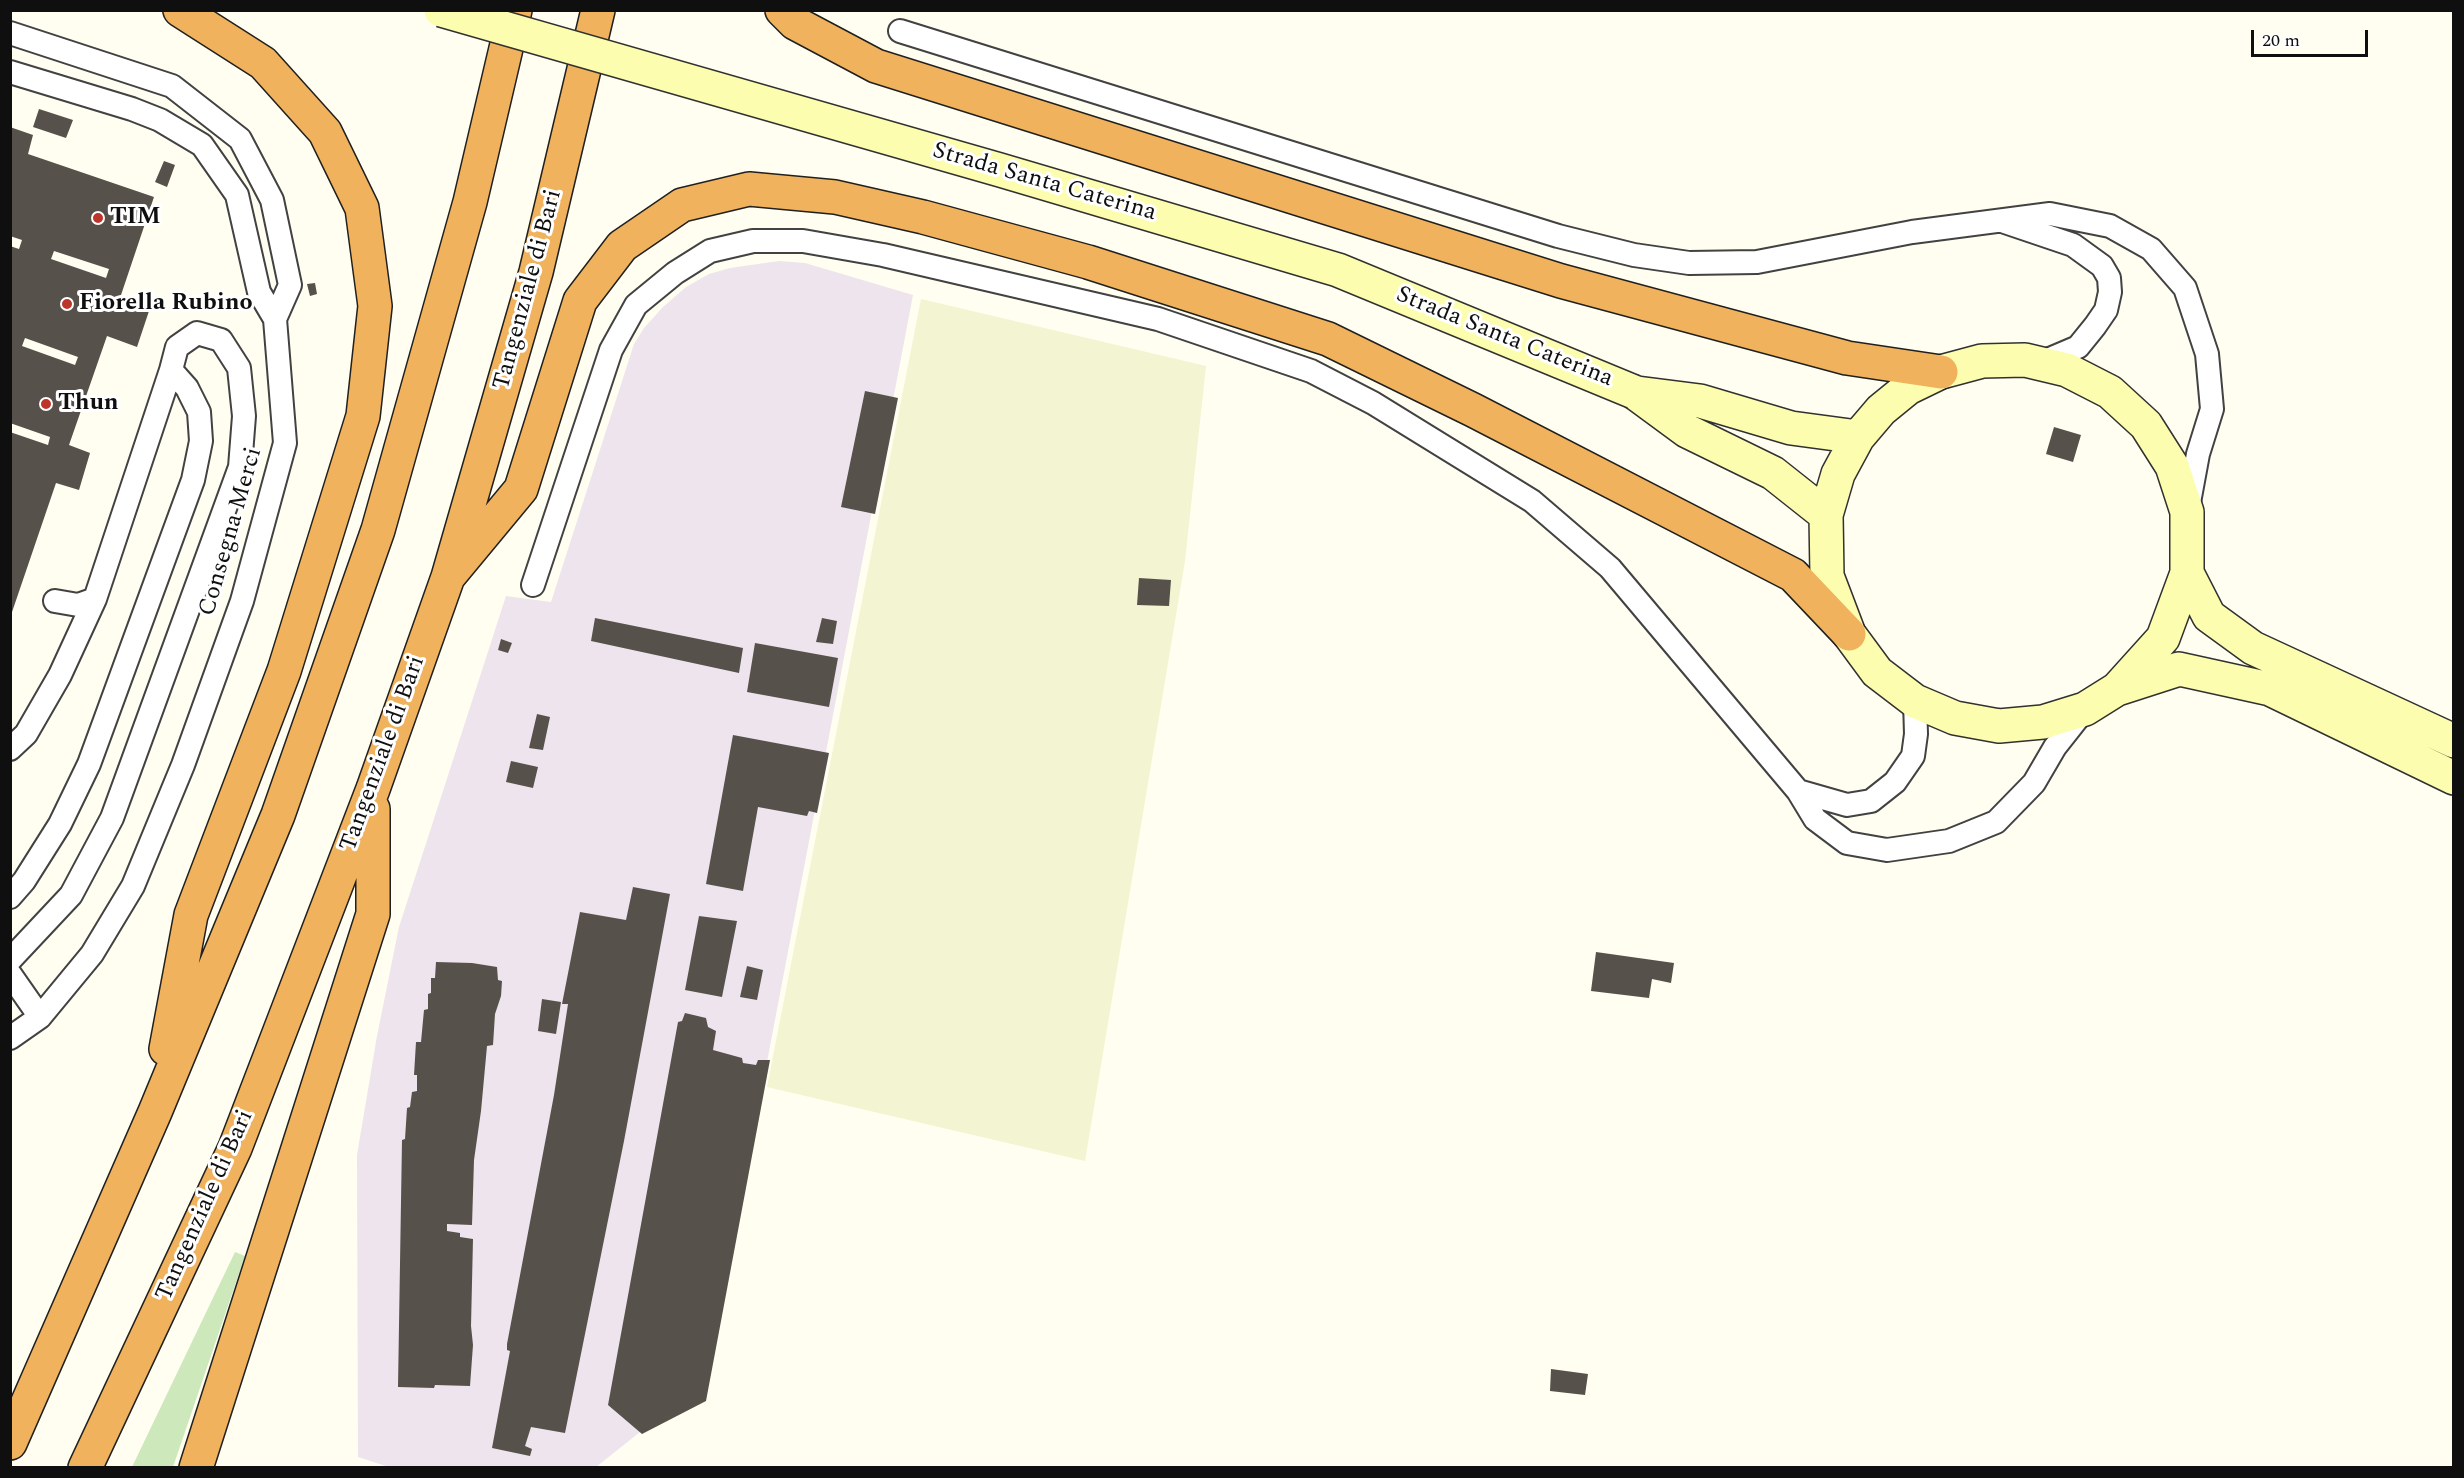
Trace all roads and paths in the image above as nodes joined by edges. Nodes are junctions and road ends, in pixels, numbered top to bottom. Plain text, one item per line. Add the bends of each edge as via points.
1 (180, 10) edge
2 (441, 10) edge
3 (515, 10) edge
4 (598, 10) edge
5 (782, 10) edge
6 (900, 31) dead end
7 (10, 33) edge
8 (10, 72) edge
9 (1998, 219) junction
10 (275, 319) junction
11 (2038, 364) junction
12 (171, 370) junction
13 (1941, 372) junction
14 (1634, 392) junction
15 (1858, 437) junction
16 (2187, 512) junction
17 (1826, 515) junction
18 (2187, 573) junction
19 (448, 577) junction
20 (533, 585) dead end
21 (95, 599) junction
22 (55, 601) dead end
23 (1849, 634) junction
24 (2117, 689) junction
25 (1915, 701) junction
26 (2085, 709) junction
27 (2454, 741) edge
28 (10, 749) edge
29 (2454, 778) edge
30 (373, 789) junction
31 (1798, 791) junction
32 (10, 897) edge
33 (10, 960) edge
34 (10, 974) edge
35 (40, 1017) junction
36 (10, 1038) edge
37 (155, 1112) junction
38 (10, 1443) edge
39 (85, 1467) edge
40 (196, 1467) edge

1 - 37 highway via 263,63 325,132 362,208 375,306 363,416 284,671 191,915
2 - 14 street, Strada Santa Caterina, bridge via 1338,270
3 - 37 highway via 470,202 378,530 278,815
4 - 19 highway, Tangenziale di Bari via 536,272
5 - 13 highway via 795,23 876,66 1539,273 1847,358
6 - 9 lane via 1557,236 1634,255 1689,263 1756,262
7 - 10 lane, Consegna Merci via 172,86 240,139 272,200 290,285
8 - 10 lane via 132,109 160,120 202,145 237,195 259,292
9 - 11 lane via 2073,245 2103,266 2109,278 2106,310 2095,327 2078,347
9 - 16 lane via 2050,214 2110,226 2151,249 2185,288 2207,354 2212,410 2198,454
10 - 35 lane, Consegna Merci via 285,443 242,601 183,765 133,886 92,954
11 - 13 street via 2025,360 1982,362
11 - 16 street via 2067,370 2110,392 2146,425 2172,465
12 - 21 lane
12 - 32 lane via 187,388 199,412 201,441 194,480 89,764 60,824
12 - 33 lane via 177,347 197,333 221,340 239,368 244,416 240,467 112,818 71,895
13 - 15 street via 1881,410
14 - 15 street, Strada Santa Caterina via 1700,401 1791,428
14 - 17 street, Strada Santa Caterina via 1687,431 1773,473
15 - 17 street via 1838,474
16 - 18 street
17 - 23 street via 1827,576
18 - 24 street via 2163,638
18 - 27 street via 2209,616 2253,648
19 - 23 highway via 521,489 580,301 608,264 622,246 682,205 748,189 835,197 923,217 1088,262 1328,339 1793,575
19 - 30 highway, Tangenziale di Bari
20 - 31 lane via 611,350 636,305 710,250 753,242 803,241 882,255 1158,319 1311,371 1373,403 1532,501 1610,568
21 - 22 lane via 78,605
21 - 28 lane via 60,675 26,734
23 - 25 street via 1877,672
24 - 26 street
24 - 29 street via 2179,669 2270,689
25 - 26 street via 1955,718 1999,726 2043,722
25 - 31 lane via 1913,756 1895,782 1871,801 1847,806
26 - 31 lane via 2055,747 2034,783 1996,822 1949,841 1887,850 1847,843 1815,819
30 - 39 highway, Tangenziale di Bari via 235,1148
30 - 40 highway via 373,914
34 - 35 lane
35 - 36 lane, Consegna Merci
37 - 38 highway

